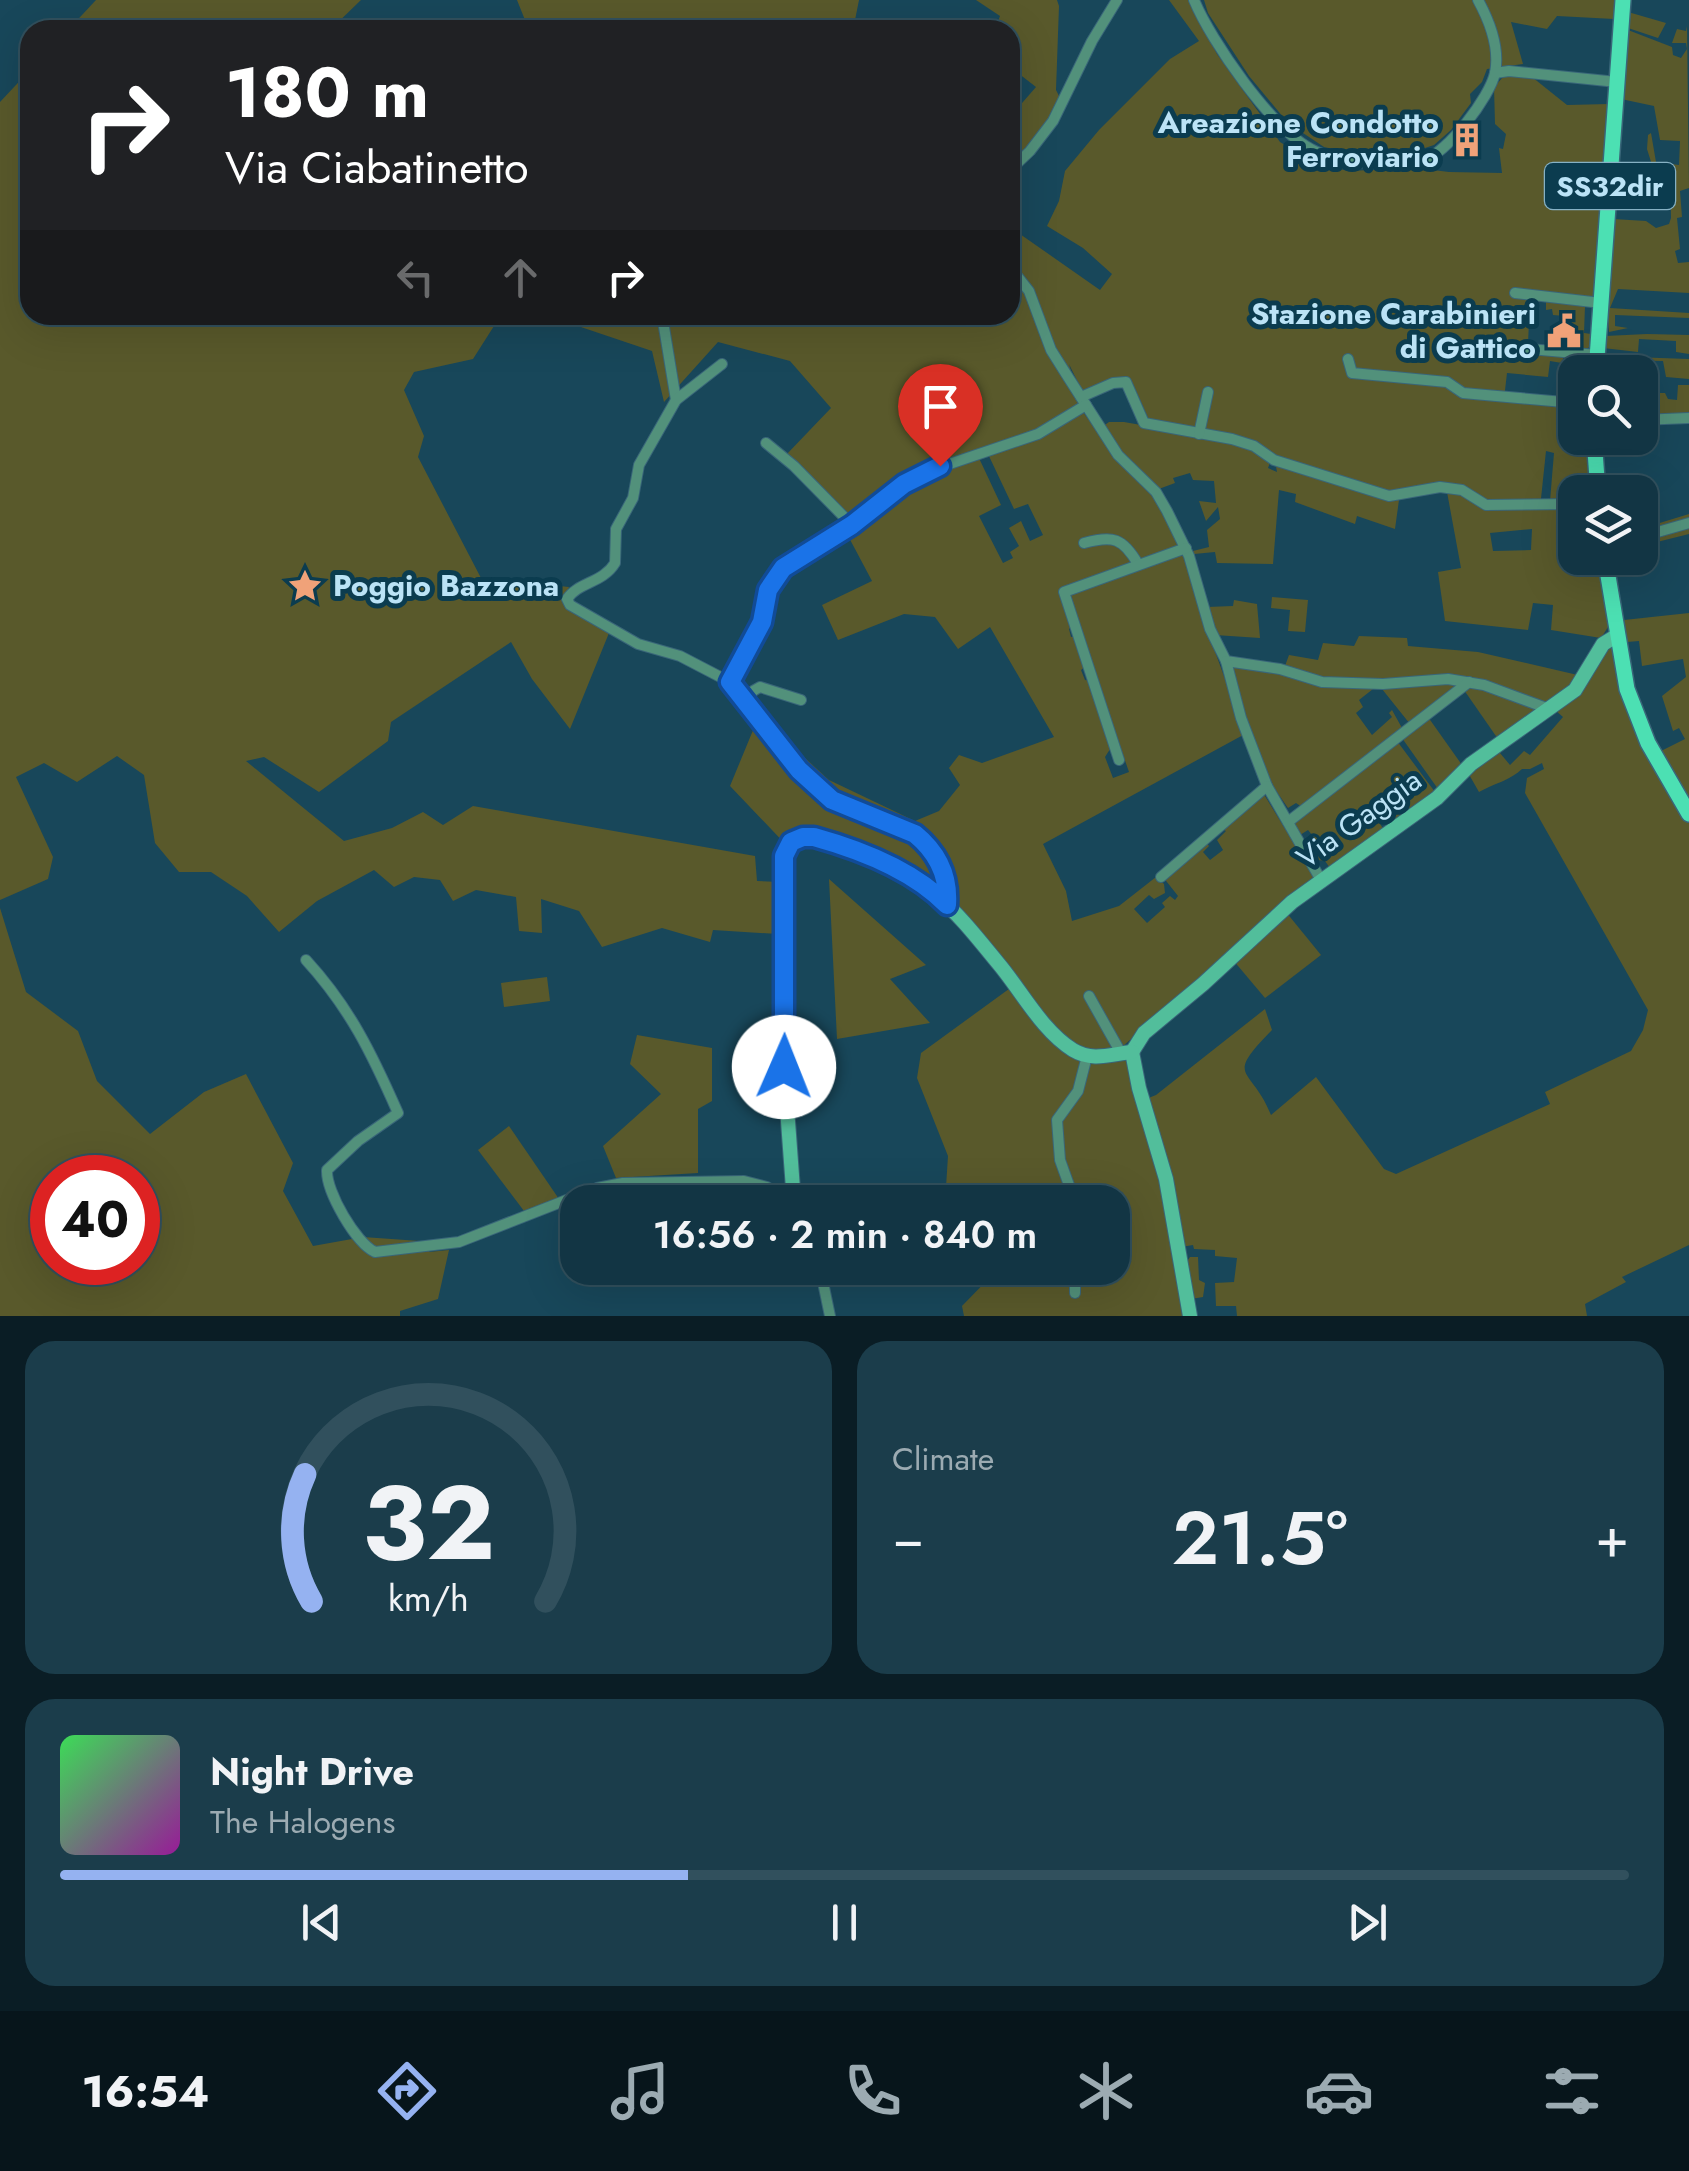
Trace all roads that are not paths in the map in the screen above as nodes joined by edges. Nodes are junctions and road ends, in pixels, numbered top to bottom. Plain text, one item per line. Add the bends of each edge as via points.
1 (1118, 0) edge
2 (1194, 0) edge
3 (1478, 0) edge
4 (1623, 0) edge
5 (1495, 73) junction
6 (1617, 82) junction
7 (1020, 159) edge
8 (1020, 280) edge
9 (1515, 293) dead end
10 (1600, 303) junction
11 (664, 325) edge
12 (1519, 348) dead end
13 (1597, 355) joint
14 (1349, 356) dead end
15 (722, 364) dead end
16 (1208, 392) dead end
17 (676, 400) junction
18 (1558, 401) edge
19 (1084, 402) junction
20 (1689, 418) edge
21 (1658, 419) edge
22 (1199, 434) junction
23 (766, 443) dead end
24 (1558, 504) edge
25 (1689, 523) edge
26 (852, 525) junction
27 (1658, 532) edge
28 (1084, 543) dead end
29 (1186, 548) junction
30 (1138, 564) junction
31 (1607, 575) edge
32 (1616, 636) junction
33 (1226, 661) junction
34 (730, 682) junction
35 (1468, 682) junction
36 (801, 700) dead end
37 (748, 702) junction
38 (1550, 708) junction
39 (1119, 760) dead end
40 (1267, 786) junction
41 (1689, 814) edge
42 (1288, 822) junction
43 (1161, 877) dead end
44 (1321, 880) junction
45 (948, 898) junction
46 (306, 960) dead end
47 (1088, 996) dead end
48 (1126, 1052) junction
49 (1087, 1056) junction
50 (610, 1185) edge
51 (758, 1185) edge
52 (794, 1185) edge
53 (1069, 1185) edge
54 (560, 1202) edge
55 (824, 1285) edge
56 (1075, 1285) edge
57 (1075, 1292) dead end
58 (830, 1316) edge
59 (1190, 1316) edge

1 - 7 street via 1053,121
2 - 5 street via 1272,115 1330,157 1425,160 1461,129
3 - 5 street via 1492,27
4 - 6 main road, SS32dir
5 - 6 street
6 - 10 main road, SS32dir
8 - 19 street
9 - 10 street
10 - 13 main road, SS32dir
11 - 17 street
12 - 13 street
14 - 18 street via 1352,373
15 - 17 street
16 - 22 street
17 - 34 street via 638,465 633,498 616,530 616,564 567,600 638,644
19 - 22 street via 1126,382 1144,423
19 - 26 street via 1038,434 926,472
19 - 29 street via 1118,455 1156,492
20 - 21 street
22 - 24 street via 1254,446 1274,460 1389,496 1440,486 1486,505
23 - 26 street
25 - 27 street
26 - 34 street via 778,573
28 - 30 street via 1118,540
29 - 30 street
29 - 33 street
30 - 39 street via 1064,595
31 - 32 main road
32 - 38 street, Via Gaggia via 1603,644 1575,690
32 - 41 main road via 1643,733
33 - 35 street via 1322,682
33 - 40 street
34 - 37 street
35 - 38 street
35 - 42 street
36 - 37 street via 760,687
37 - 45 street via 799,770 832,800 926,843 942,866
38 - 44 street, Via Gaggia
40 - 42 street
40 - 43 street
42 - 44 street
44 - 48 street, Via Gaggia
45 - 49 street via 1051,1030
45 - 52 street via 833,842 803,837 786,848 784,1067
46 - 54 street via 365,1038 398,1112 327,1170 329,1188 362,1246 375,1252 459,1242
47 - 48 street
48 - 49 street
48 - 59 street via 1166,1179
49 - 53 street via 1078,1091 1057,1120
50 - 51 street
55 - 58 street
56 - 57 street

